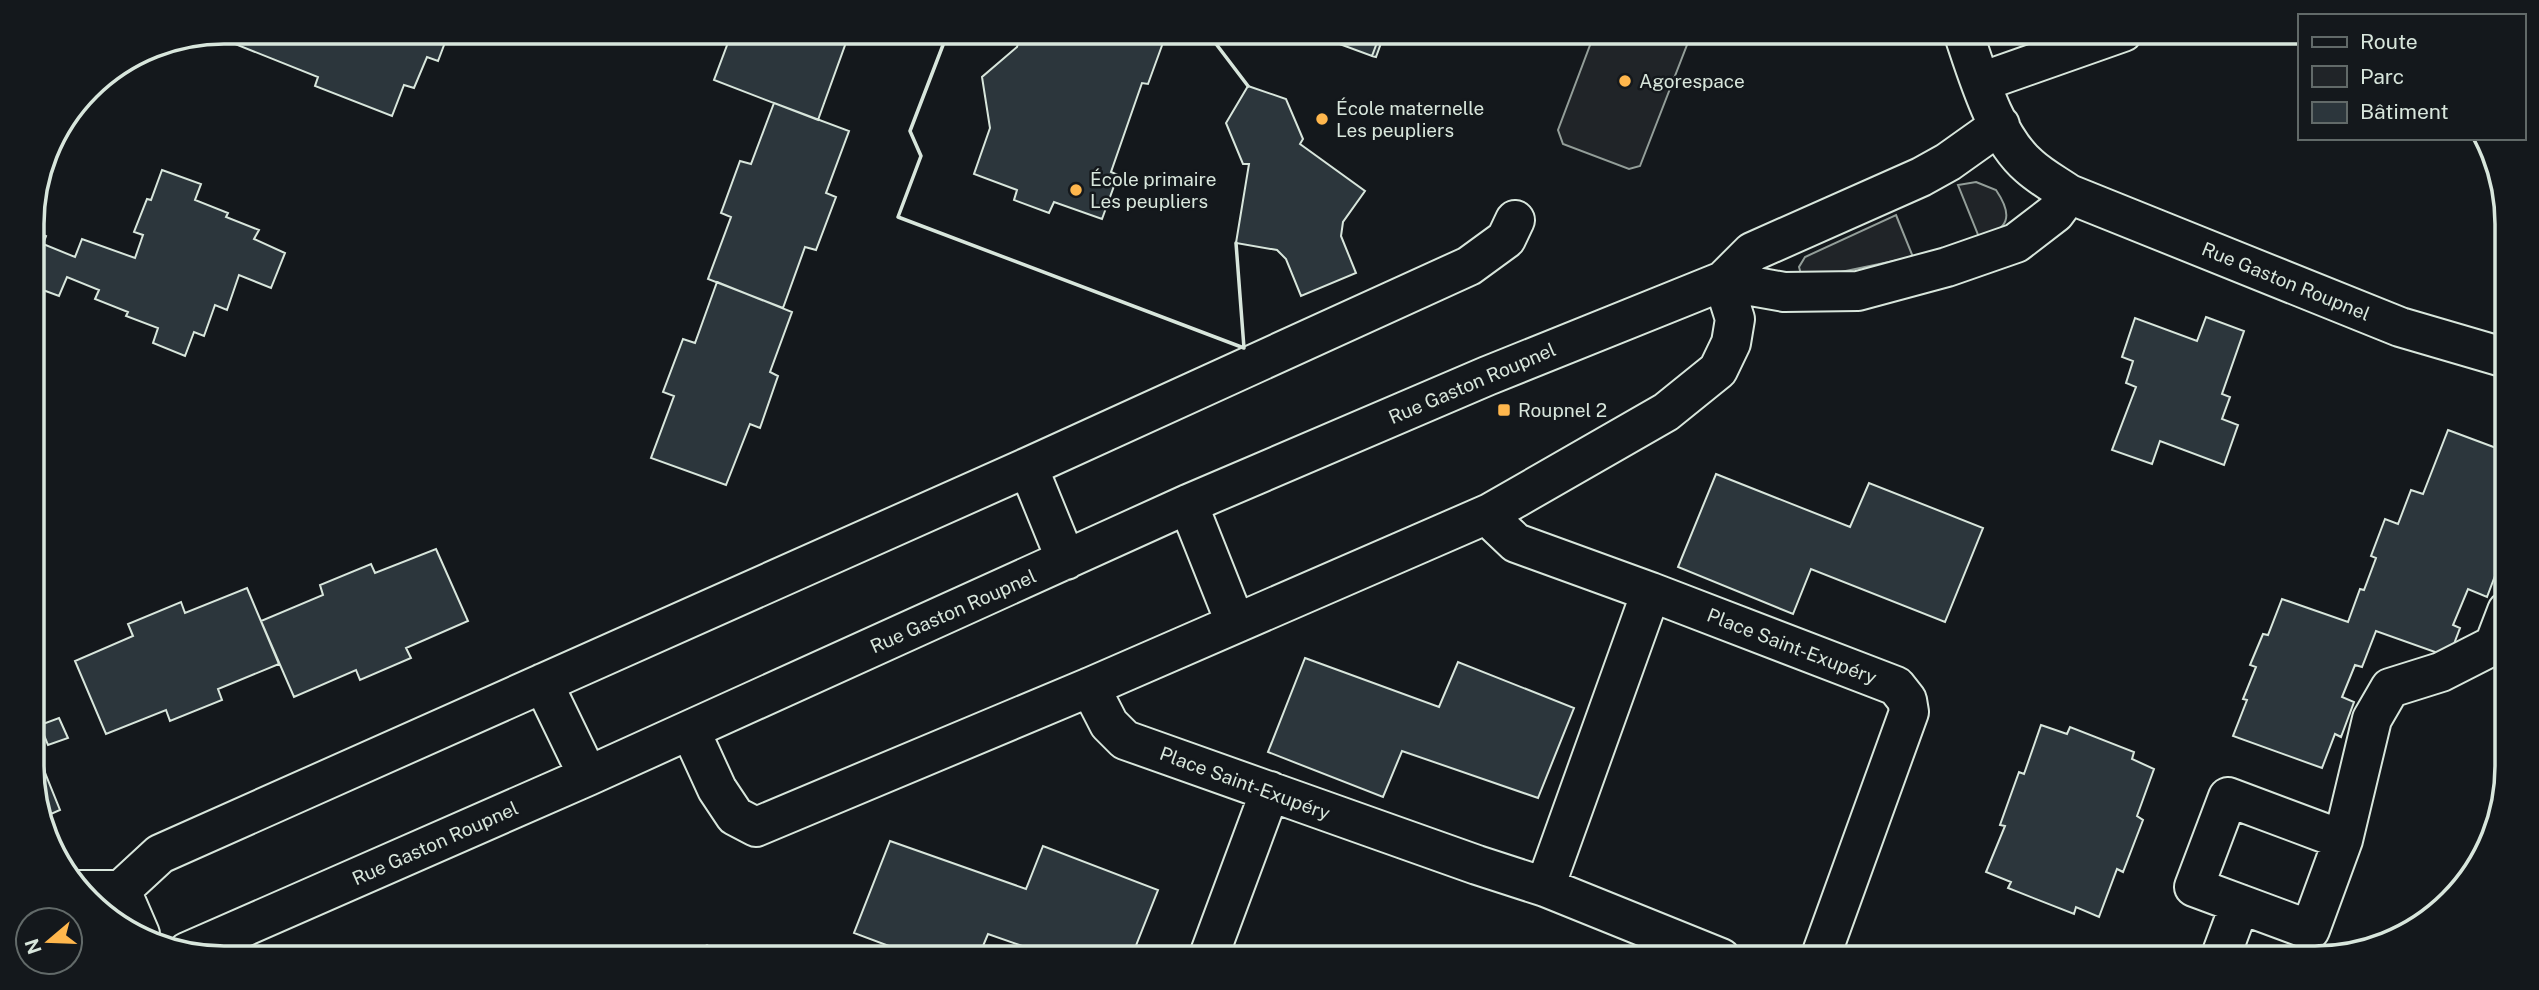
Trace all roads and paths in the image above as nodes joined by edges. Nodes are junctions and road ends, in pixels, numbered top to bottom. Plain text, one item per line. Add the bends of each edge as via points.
1 (1967, 44) edge
2 (2089, 44) edge
3 (1981, 82) junction
4 (2000, 125) junction
5 (2069, 194) junction
6 (1515, 220) dead end
7 (1723, 281) junction
8 (2495, 355) edge
9 (1028, 467) junction
10 (1188, 504) junction
11 (1490, 513) junction
12 (1066, 559) junction
13 (1651, 592) junction
14 (1235, 622) junction
15 (2495, 642) edge
16 (543, 683) junction
17 (1090, 687) junction
18 (691, 730) junction
19 (589, 776) junction
20 (1270, 791) junction
21 (2343, 840) junction
22 (1545, 887) junction
23 (94, 890) edge
24 (121, 890) junction
25 (2240, 904) junction
26 (135, 923) edge
27 (203, 945) edge
28 (1212, 946) edge
29 (1679, 946) edge
30 (1824, 946) edge
31 (2224, 946) edge

1 - 3 street, Rue Gaston Roupnel
2 - 3 street
3 - 4 street, Rue Gaston Roupnel
4 - 5 street, Rue Gaston Roupnel via 2028,166
4 - 7 street, Rue Gaston Roupnel via 1921,177 1752,252
5 - 7 street via 2055,213 2016,243 1858,291 1784,292
5 - 8 street, Rue Gaston Roupnel via 2400,327
6 - 9 street via 1506,239 1469,267
7 - 10 street, Rue Gaston Roupnel
7 - 11 street via 1735,319 1731,343 1718,370 1666,412
9 - 12 street
9 - 16 street
10 - 12 street, Rue Gaston Roupnel
10 - 14 street
11 - 13 street, Place Saint-Exupéry via 1516,543
11 - 14 street
12 - 18 street, Rue Gaston Roupnel
13 - 22 street
13 - 30 street, Place Saint-Exupéry via 1895,686 1907,700 1909,712
14 - 17 street
15 - 21 street via 2441,672 2390,688 2372,719
16 - 19 street
16 - 24 street via 160,854
17 - 18 street via 756,827 735,816 717,789
17 - 20 street, Place Saint-Exupéry via 1109,724 1125,740
18 - 19 street, Rue Gaston Roupnel
19 - 27 street, Rue Gaston Roupnel
20 - 22 street, Place Saint-Exupéry
20 - 28 street
21 - 25 street via 2310,930
21 - 25 street via 2228,797 2194,887
22 - 29 street, Place Saint-Exupéry
23 - 24 street
24 - 26 street
25 - 31 street

